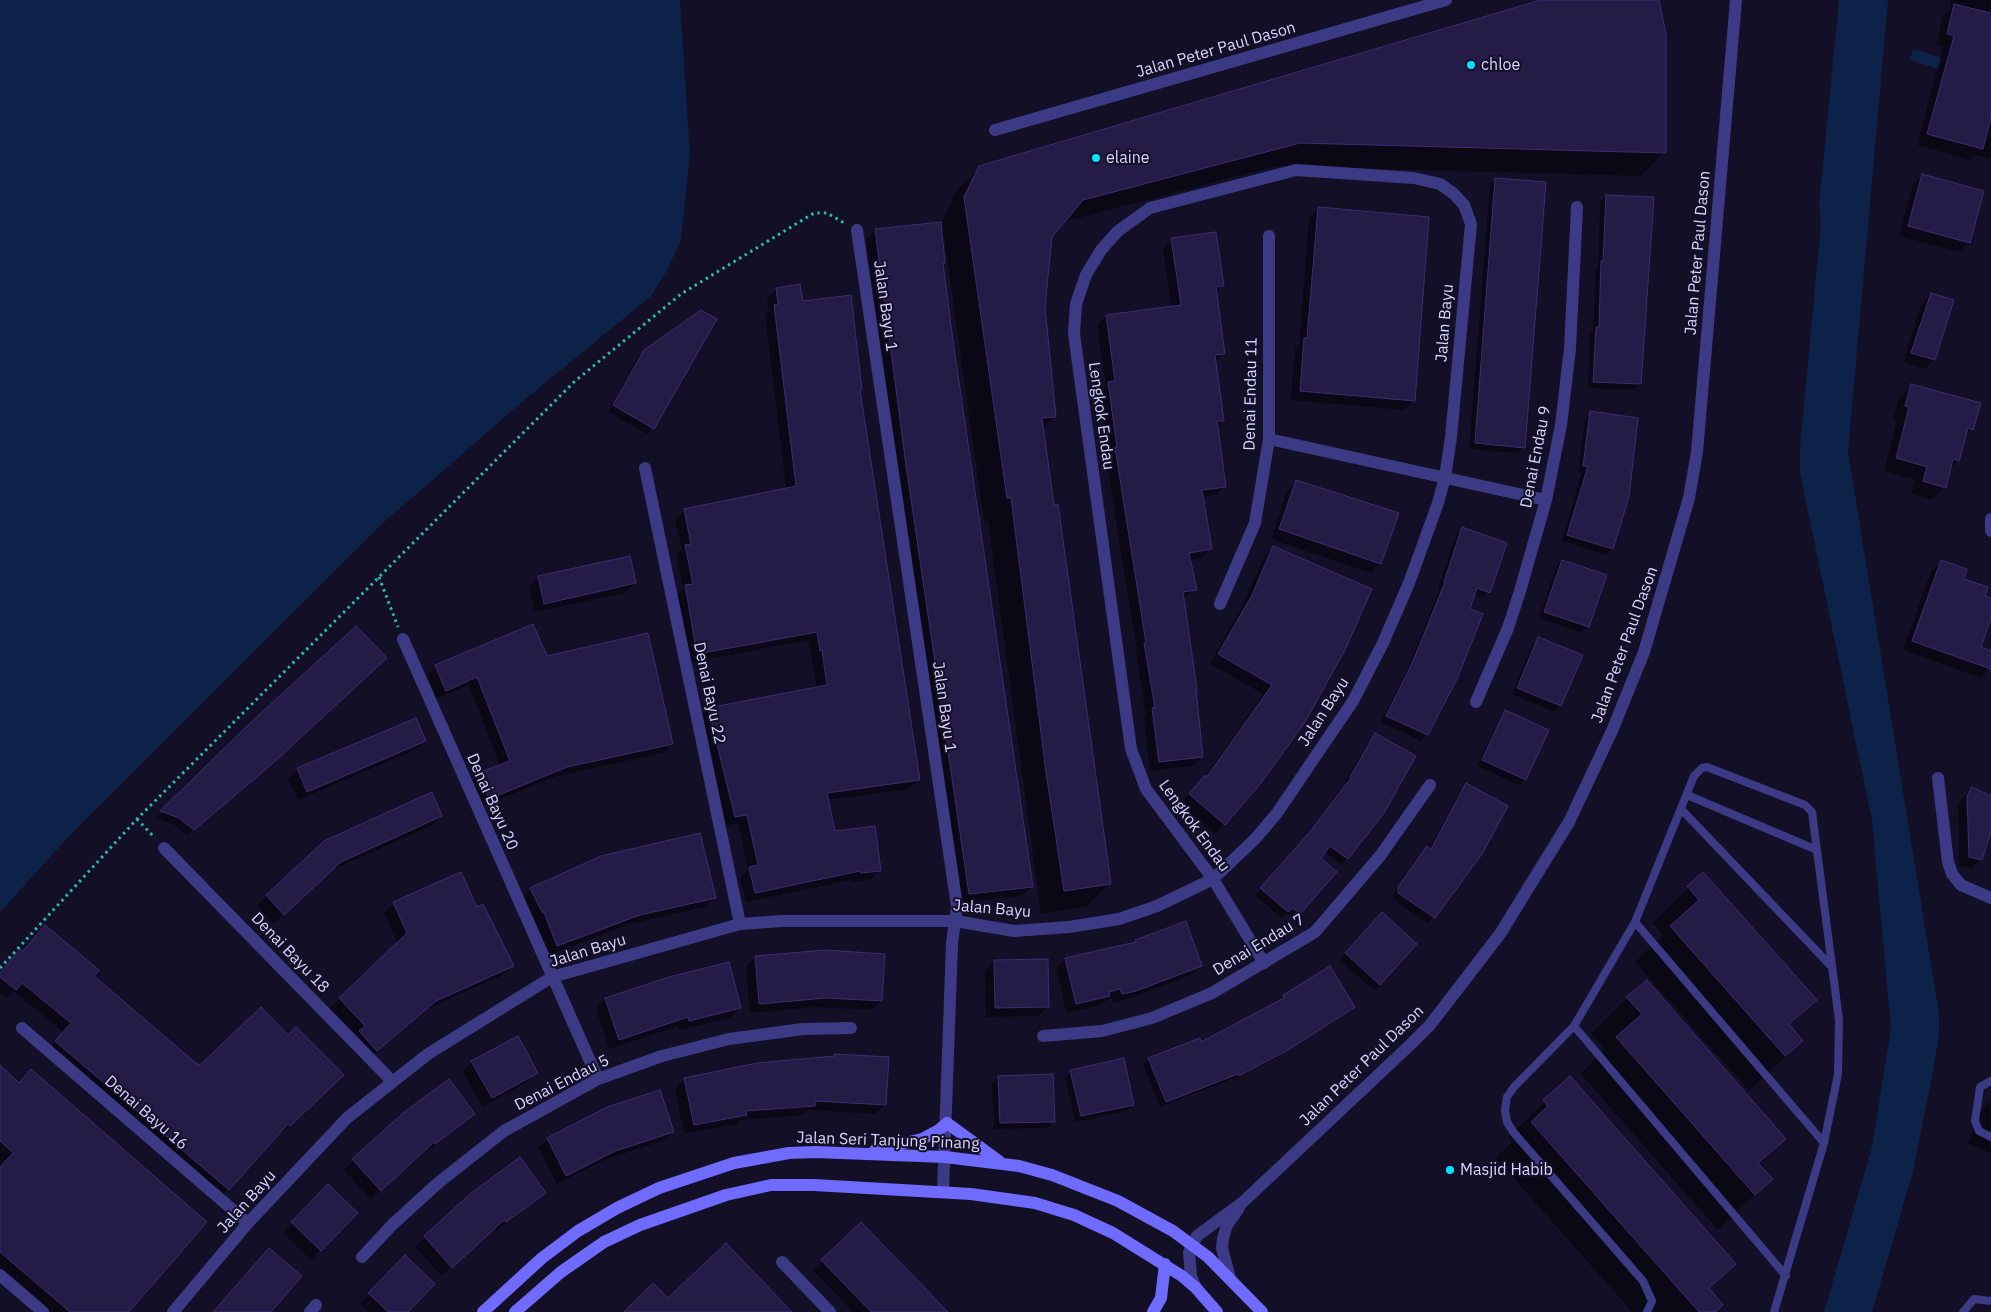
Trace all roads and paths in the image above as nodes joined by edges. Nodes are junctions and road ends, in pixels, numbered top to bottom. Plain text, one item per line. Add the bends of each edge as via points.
1 (1446, 0) edge
2 (1736, 0) edge
3 (994, 130) dead end
4 (1577, 207) dead end
5 (1471, 224) joint
6 (857, 230) joint
7 (1269, 236) dead end
8 (1269, 439) junction
9 (646, 468) dead end
10 (1445, 477) junction
11 (1546, 500) junction
12 (1991, 518) edge
13 (1991, 531) edge
14 (379, 577) junction
15 (1220, 604) dead end
16 (403, 639) joint
17 (1476, 702) dead end
18 (1938, 778) dead end
19 (1430, 785) dead end
20 (1687, 795) junction
21 (1681, 809) junction
22 (137, 818) junction
23 (164, 848) joint
24 (1817, 850) junction
25 (1213, 880) junction
26 (1991, 898) edge
27 (956, 921) junction
28 (1635, 922) junction
29 (740, 924) junction
30 (1264, 963) junction
31 (1832, 966) junction
32 (0, 968) edge
33 (552, 977) junction
34 (1574, 1026) junction
35 (22, 1028) dead end
36 (851, 1028) dead end
37 (1043, 1036) dead end
38 (598, 1079) junction
39 (392, 1081) junction
40 (1991, 1081) edge
41 (947, 1123) junction
42 (1991, 1137) edge
43 (1824, 1143) junction
44 (861, 1154) junction
45 (945, 1157) junction
46 (1001, 1163) junction
47 (943, 1191) junction
48 (1243, 1202) junction
49 (248, 1223) junction
50 (1192, 1244) junction
51 (362, 1257) dead end
52 (782, 1262) dead end
53 (1165, 1264) junction
54 (0, 1275) edge
55 (1786, 1276) junction
56 (1230, 1278) junction
57 (1196, 1288) junction
58 (1991, 1300) edge
59 (43, 1312) edge
60 (173, 1312) edge
61 (483, 1312) edge
62 (515, 1312) edge
63 (830, 1312) edge
64 (1153, 1312) edge
65 (1217, 1312) edge
66 (1262, 1312) edge
67 (1647, 1312) edge
68 (1774, 1312) edge
69 (1963, 1312) edge

1 - 3 street, Jalan Peter Paul Dason
2 - 48 street, Jalan Peter Paul Dason via 1697,452 1689,498 1644,652 1612,732 1569,822 1505,926 1430,1025
4 - 11 street, Denai Endau 9 via 1570,348 1561,425
5 - 10 street, Jalan Bayu
5 - 25 street, Lengkok Endau via 1464,205 1440,184 1414,178 1296,170 1150,208 1118,231 1101,250 1086,275 1076,304 1074,334 1131,749 1146,789
6 - 14 path via 827,213 814,213 681,294 574,382
6 - 27 street, Jalan Bayu 1 via 958,906
7 - 8 street, Denai Endau 11
8 - 10 street
8 - 15 street, Denai Endau 11 via 1255,523
9 - 29 street, Denai Bayu 22
10 - 11 street
10 - 25 street, Jalan Bayu via 1409,583 1353,701 1277,813
11 - 17 street, Denai Endau 9 via 1508,628
12 - 13 street
14 - 16 path
14 - 22 path
16 - 33 street, Denai Bayu 20
18 - 26 street via 1952,874 1961,885
19 - 30 street, Denai Endau 7 via 1380,856 1315,932
20 - 21 lane
20 - 24 lane
20 - 24 lane via 1697,771 1707,767 1805,805 1813,816
21 - 28 lane
21 - 31 lane
22 - 23 path
22 - 32 path
23 - 39 street, Denai Bayu 18
24 - 31 lane
25 - 27 street, Jalan Bayu via 1157,906 1110,921 1014,930
25 - 30 street, Lengkok Endau
27 - 29 street, Jalan Bayu
27 - 41 street, Jalan Bayu 1 via 952,943
28 - 34 lane
28 - 43 lane
29 - 33 street, Jalan Bayu
30 - 37 street, Denai Endau 7 via 1212,993 1152,1018 1102,1031
31 - 43 lane via 1839,1020 1838,1074
33 - 38 street, Denai Bayu 20
33 - 39 street, Jalan Bayu via 428,1054
34 - 55 lane
34 - 67 lane via 1514,1087 1505,1110 1508,1122 1514,1133 1643,1281 1652,1301
35 - 49 street, Denai Bayu 16
36 - 38 street, Denai Endau 5 via 803,1029 729,1039 662,1056
38 - 51 street, Denai Endau 5 via 504,1131 438,1183
39 - 49 street, Jalan Bayu via 347,1118
40 - 42 lane via 1980,1087 1975,1121 1978,1130
41 - 44 main road via 922,1139
41 - 45 street, Jalan Bayu 1
41 - 46 main road
43 - 55 lane
44 - 45 main road, Jalan Seri Tanjung Pinang
44 - 61 main road, Jalan Seri Tanjung Pinang via 789,1153 764,1157 734,1163 658,1188 578,1231 542,1258
45 - 46 main road, Jalan Seri Tanjung Pinang
45 - 47 street, Jalan Bayu 1
46 - 50 main road, Jalan Seri Tanjung Pinang via 1089,1188
47 - 53 main road via 1035,1204 1074,1216 1114,1233
47 - 62 main road via 771,1185 726,1195 648,1221 604,1242 561,1272
48 - 50 street, Jalan Peter Paul Dason via 1203,1230
48 - 56 street, Jalan Peter Paul Dason via 1223,1238 1222,1248
49 - 60 street, Jalan Bayu
50 - 56 main road, Jalan Seri Tanjung Pinang
50 - 57 street via 1189,1267
52 - 63 street
53 - 57 main road
53 - 64 main road via 1161,1298
54 - 59 street
55 - 68 lane
56 - 66 main road, Jalan Seri Tanjung Pinang
57 - 65 main road
58 - 69 lane via 1974,1299

